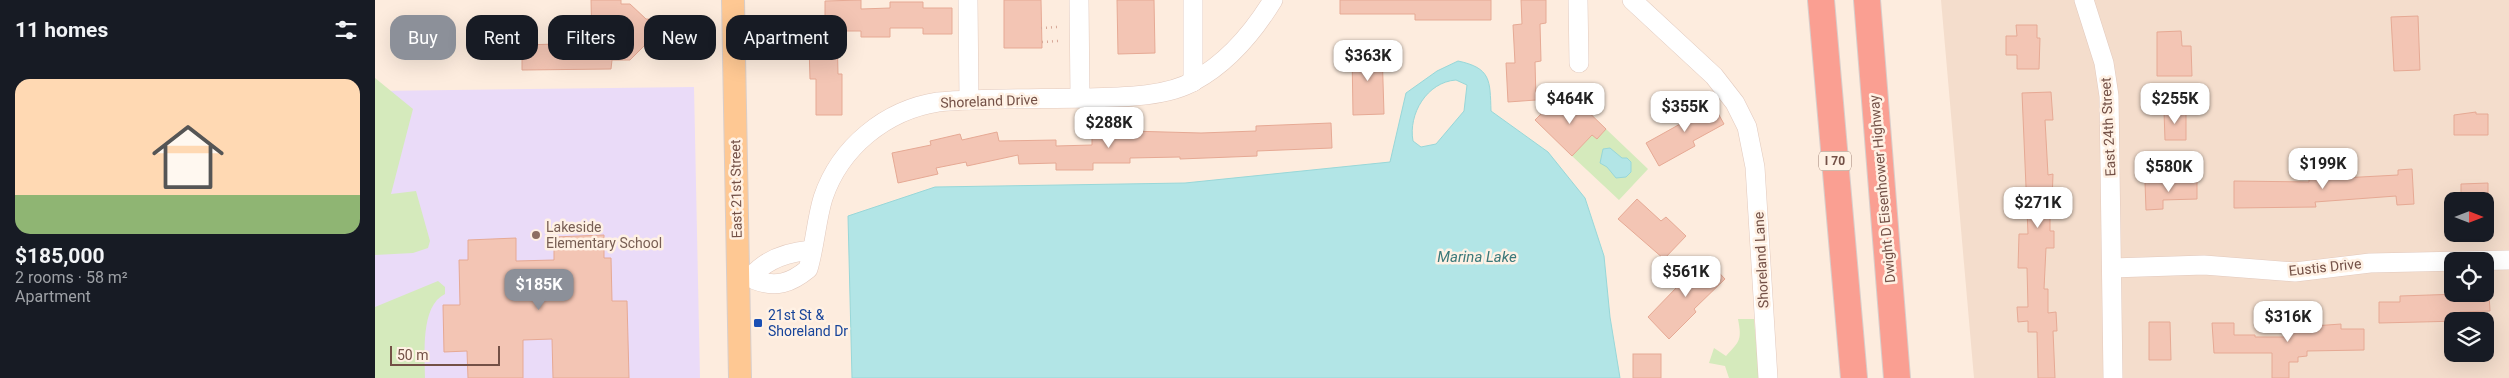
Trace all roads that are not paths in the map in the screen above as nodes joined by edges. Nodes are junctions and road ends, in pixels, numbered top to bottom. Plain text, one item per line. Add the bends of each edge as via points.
1 (733, 0) edge
2 (968, 0) edge
3 (1079, 0) edge
4 (1193, 0) edge
5 (1273, 0) edge
6 (1578, 0) edge
7 (1632, 0) edge
8 (1821, 0) edge
9 (1867, 0) edge
10 (2085, 0) edge
11 (1579, 63) dead end
12 (1193, 82) junction
13 (1080, 98) junction
14 (969, 100) junction
15 (811, 250) junction
16 (2509, 260) edge
17 (2112, 268) junction
18 (745, 275) junction
19 (740, 378) edge
20 (1768, 378) edge
21 (1854, 378) edge
22 (1897, 378) edge
23 (2113, 378) edge

1 - 18 main road, East 21st Street
2 - 14 street
3 - 13 street
4 - 12 street
5 - 12 street, Shoreland Drive via 1237,47
6 - 11 street
7 - 20 street, Shoreland Lane via 1723,86 1741,115 1751,141
8 - 21 highway, I 70
9 - 22 highway, Dwight D Eisenhower Highway
10 - 17 street, East 24th Street via 2104,64 2109,96
12 - 13 street, Shoreland Drive via 1148,94
13 - 14 street, Shoreland Drive
14 - 15 street, Shoreland Drive via 932,103 911,109 885,120 863,137 843,160 827,187
15 - 18 street via 780,257
15 - 18 street, Shoreland Drive via 808,269 785,283 775,286 764,284
16 - 17 street, Eustis Drive via 2371,263 2295,272 2203,265
17 - 23 street, East 24th Street
18 - 19 main road, East 21st Street

